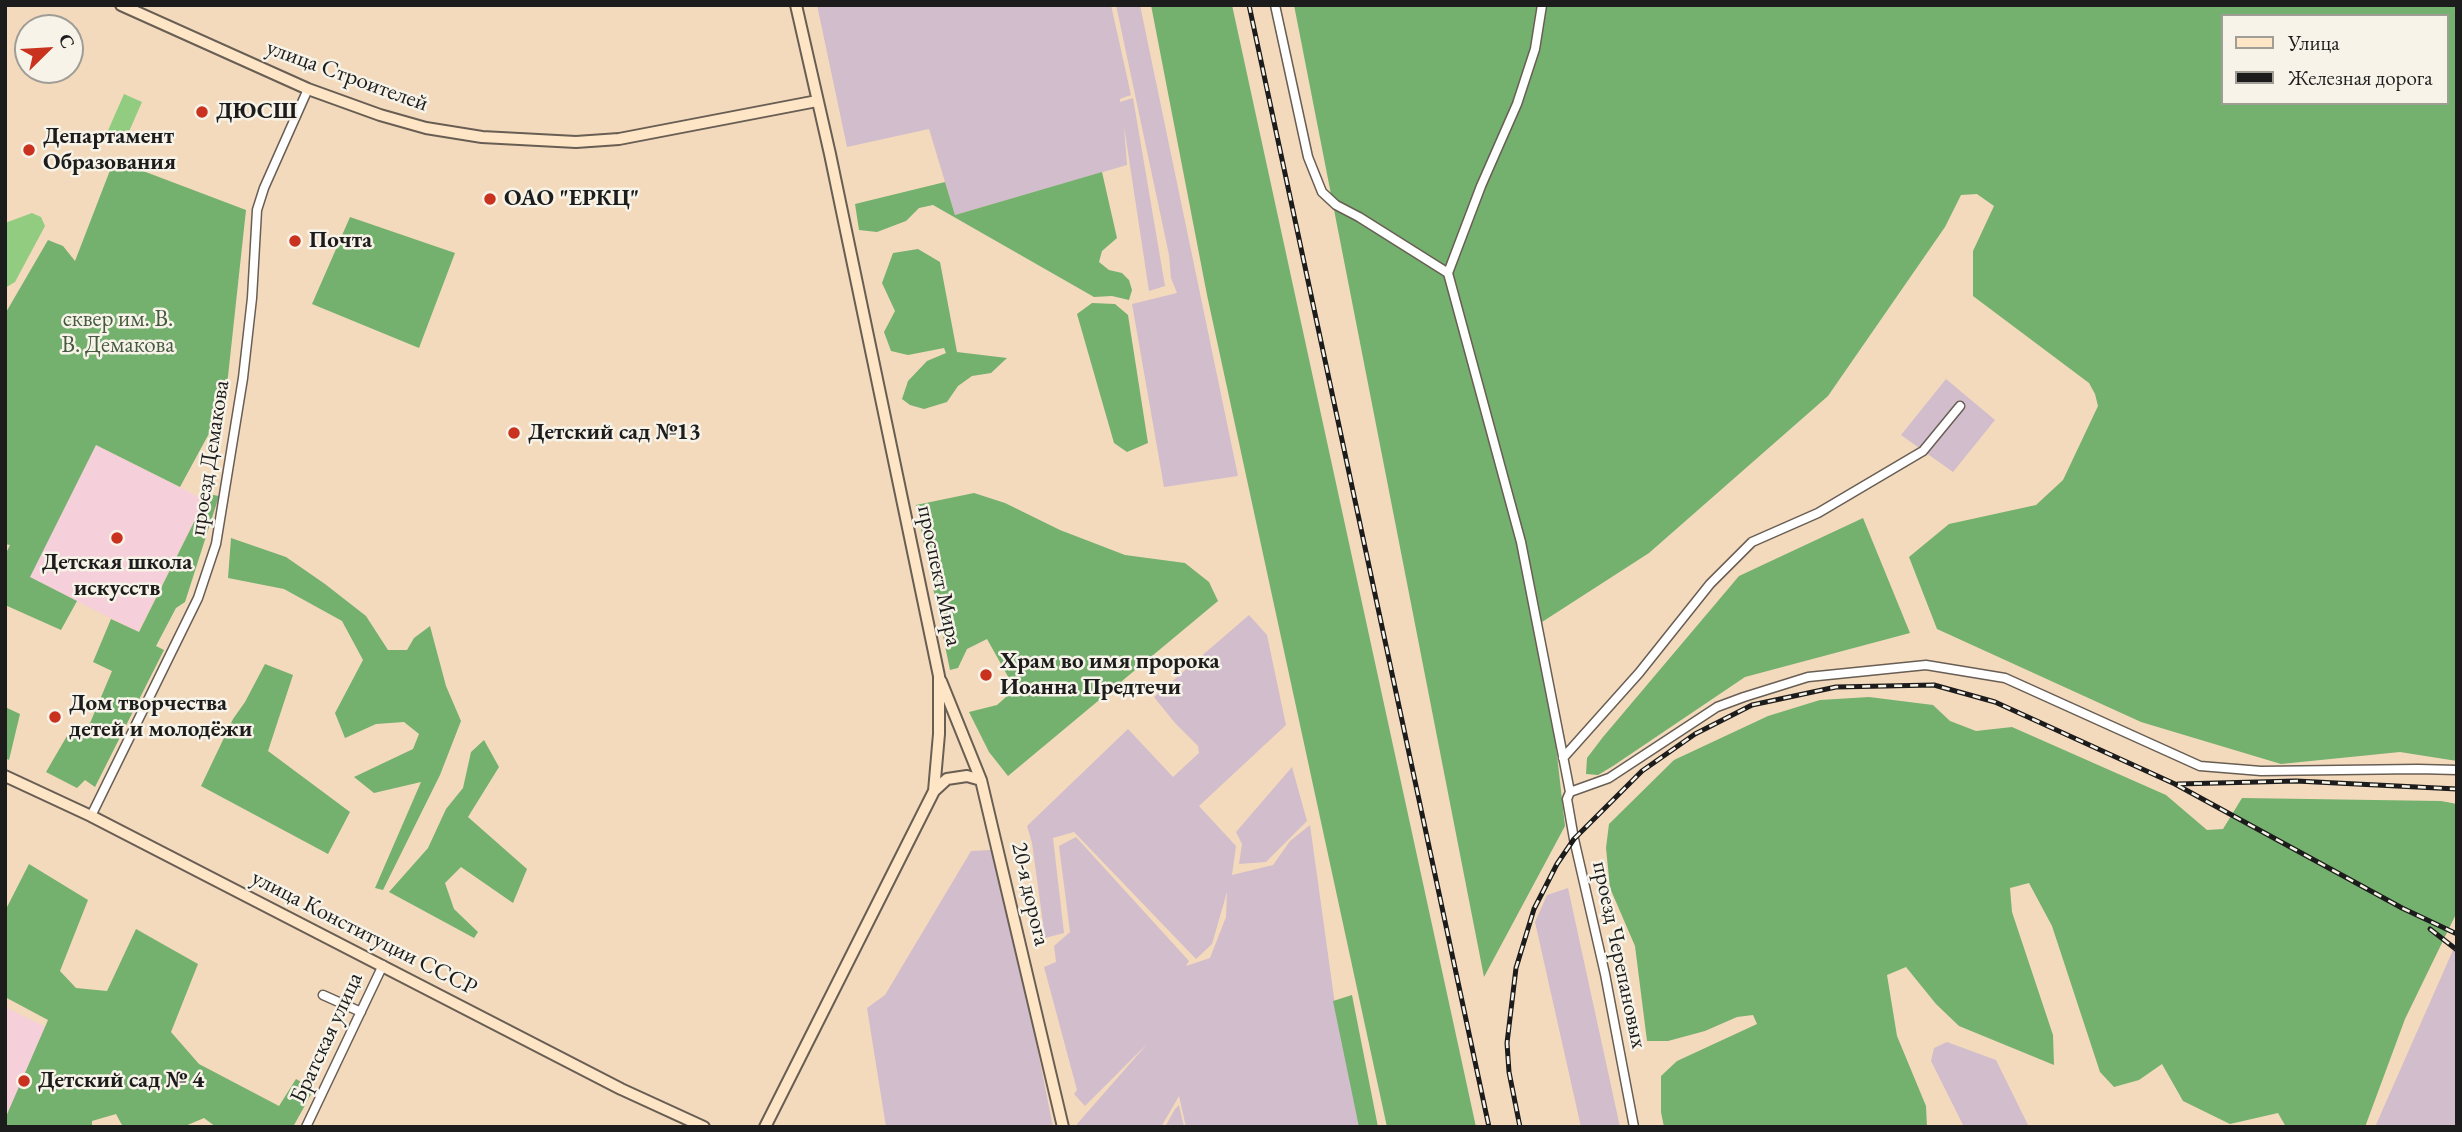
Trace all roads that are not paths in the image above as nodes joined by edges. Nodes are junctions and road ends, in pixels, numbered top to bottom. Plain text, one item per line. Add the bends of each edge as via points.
1 (121, 5) edge
2 (796, 5) edge
3 (1275, 5) edge
4 (1542, 5) edge
5 (308, 89) junction
6 (817, 101) junction
7 (1448, 273) junction
8 (1960, 406) dead end
9 (939, 676) junction
10 (1563, 758) junction
11 (2457, 770) edge
12 (5, 776) edge
13 (981, 780) junction
14 (934, 791) junction
15 (1570, 792) junction
16 (91, 816) junction
17 (383, 965) junction
18 (323, 995) dead end
19 (361, 1012) junction
20 (306, 1127) edge
21 (704, 1127) edge
22 (765, 1127) edge
23 (1063, 1127) edge
24 (1634, 1127) edge

1 - 5 main road, улица Строителей
2 - 6 main road, проспект Мира
3 - 7 street via 1308,157 1322,192
4 - 7 street via 1535,49 1517,104
5 - 6 main road, улица Строителей via 426,128 482,137 576,142 619,139
5 - 16 street, проезд Демакова via 257,210 243,378 216,544 198,598
6 - 9 main road, проспект Мира
7 - 10 street, проезд Черепановых via 1521,542
8 - 10 street via 1923,451 1818,513 1752,542 1710,584
9 - 13 main road, 20-я дорога
9 - 14 main road, проспект Мира
10 - 15 street, проезд Черепановых
11 - 15 street via 2261,771 2200,766 2005,678 1926,665 1808,677 1744,697 1717,707 1609,778
12 - 16 main road, улица Конституции СССР
13 - 14 main road via 967,776 947,779
13 - 23 main road, 20-я дорога
14 - 22 main road, проспект Мира
15 - 24 street, проезд Черепановых via 1567,799 1574,839
16 - 17 main road, улица Конституции СССР
17 - 19 street, Братская улица
17 - 21 main road, улица Конституции СССР via 608,1083
18 - 19 street
19 - 20 street, Братская улица

